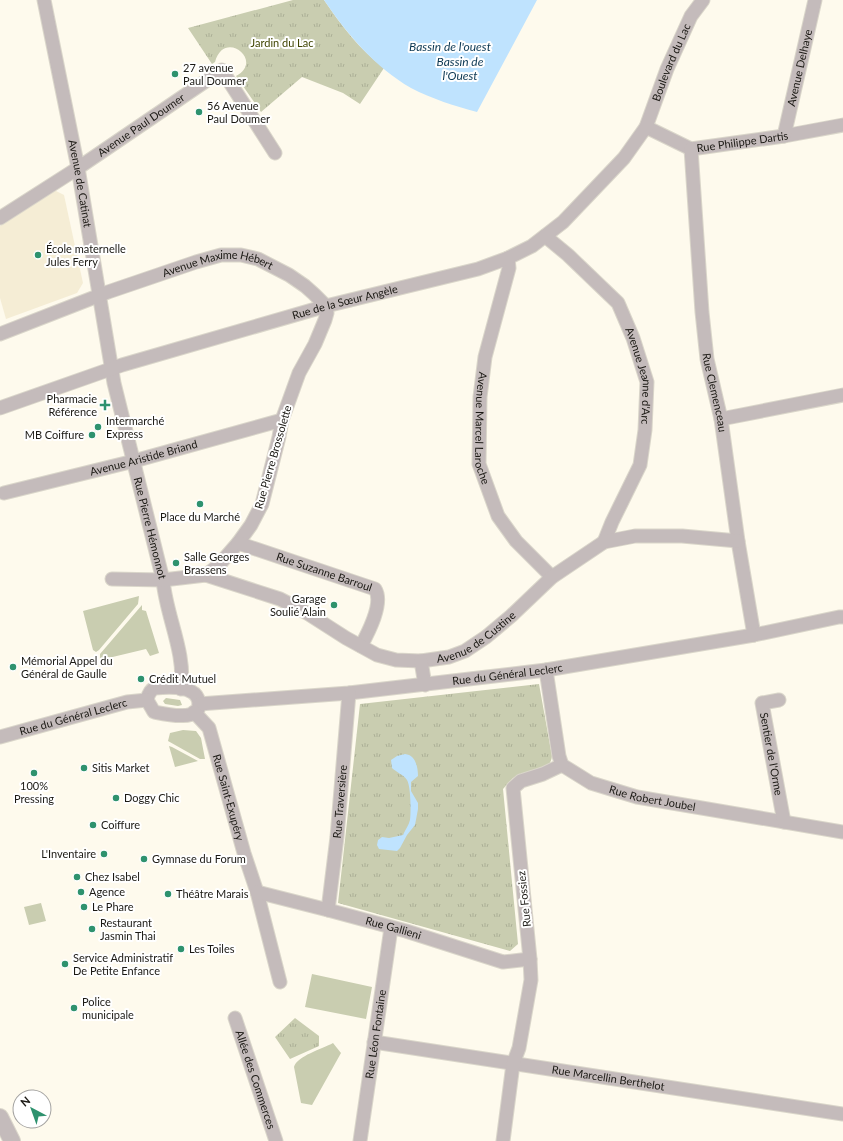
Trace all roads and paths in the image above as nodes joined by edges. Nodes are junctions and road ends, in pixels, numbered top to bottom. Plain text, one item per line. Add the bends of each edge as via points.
1 (44, 0) edge
2 (703, 0) edge
3 (815, 0) edge
4 (843, 125) edge
5 (646, 127) junction
6 (784, 136) junction
7 (691, 149) junction
8 (275, 152) dead end
9 (78, 168) junction
10 (0, 218) edge
11 (545, 236) junction
12 (508, 258) junction
13 (99, 296) junction
14 (326, 306) junction
15 (0, 334) edge
16 (111, 369) junction
17 (843, 395) edge
18 (0, 408) edge
19 (721, 419) junction
20 (282, 420) junction
21 (134, 461) junction
22 (4, 493) dead end
23 (738, 541) junction
24 (604, 542) junction
25 (238, 543) junction
26 (206, 575) junction
27 (552, 578) junction
28 (112, 579) dead end
29 (163, 580) junction
30 (843, 617) edge
31 (813, 623) junction
32 (843, 624) edge
33 (754, 635) junction
34 (361, 646) junction
35 (420, 661) junction
36 (546, 670) junction
37 (425, 685) junction
38 (181, 689) junction
39 (350, 693) junction
40 (147, 700) junction
41 (779, 700) dead end
42 (224, 702) junction
43 (197, 708) junction
44 (209, 728) junction
45 (0, 737) edge
46 (562, 765) junction
47 (784, 822) junction
48 (843, 832) edge
49 (257, 892) junction
50 (328, 910) junction
51 (391, 928) junction
52 (530, 959) junction
53 (280, 982) dead end
54 (235, 1018) dead end
55 (374, 1042) junction
56 (513, 1064) junction
57 (843, 1114) edge
58 (0, 1117) edge
59 (12, 1141) edge
60 (276, 1141) edge
61 (360, 1141) edge
62 (503, 1141) edge

1 - 9 street, Avenue de Catinat
2 - 5 street, Boulevard du Lac via 691,16 667,69
3 - 6 street, Avenue Delhaye
4 - 6 street, Rue Philippe Dartis
5 - 7 street, Rue Philippe Dartis
5 - 11 street, Rue de la Sœur Angèle via 624,158 563,222
6 - 7 street, Rue Philippe Dartis
7 - 19 street, Rue Clemenceau via 707,359
8 - 9 street, Avenue Paul Doumer via 222,70
9 - 10 street, Avenue Paul Doumer
9 - 13 street, Avenue de Catinat
11 - 12 street, Rue de la Sœur Angèle
11 - 24 street, Avenue Jeanne d'Arc via 618,303 633,338 647,382 645,430 640,465
12 - 14 street, Rue de la Sœur Angèle via 478,269
12 - 27 street, Avenue Marcel Laroche via 509,268 485,357 480,397 479,464 498,516 516,541
13 - 14 street, Avenue Maxime Hébert via 196,262 221,255 241,255 258,259 289,275
13 - 15 street, Avenue Maxime Hébert
13 - 16 street, Avenue de Catinat
14 - 16 street, Rue de la Sœur Angèle
14 - 20 street, Rue Pierre Brossolette via 326,320 299,373
16 - 18 street, Rue de la Sœur Angèle
16 - 21 street, Rue Pierre Hémonnot
17 - 19 street
19 - 23 street, Rue Clemenceau
20 - 21 street, Avenue Aristide Briand
20 - 25 street, Rue Pierre Brossolette via 262,504
21 - 22 street, Avenue Aristide Briand
21 - 29 street, Rue Pierre Hémonnot
23 - 24 street, Avenue de Custine via 682,536 635,536
23 - 33 street, Rue Clemenceau
24 - 27 street, Avenue de Custine
25 - 26 street, Rue Pierre Brossolette via 218,566
25 - 34 street, Rue Suzanne Barroul via 375,589 378,599 375,612 369,632
26 - 29 street
26 - 34 street, Avenue de Custine via 280,599
27 - 35 street, Avenue de Custine via 486,637 465,651 450,657
28 - 29 street
29 - 38 street, Rue Pierre Hémonnot via 183,678
30 - 31 street, Rue du Général Leclerc
31 - 32 street, Rue du Général Leclerc
31 - 33 street, Rue du Général Leclerc
33 - 36 street, Rue du Général Leclerc
34 - 35 street, Avenue de Custine via 377,655 396,660
35 - 37 street
36 - 37 street, Rue du Général Leclerc
36 - 46 street
37 - 39 street, Rue du Général Leclerc
38 - 40 street via 155,688
38 - 43 street via 192,691 198,699
39 - 42 street, Rue du Général Leclerc
39 - 50 street, Rue Traversière
40 - 43 street, Rue du Général Leclerc via 154,712 166,715 190,715
40 - 45 street, Rue du Général Leclerc via 127,702
41 - 47 street, Sentier de l'Orme via 762,703
42 - 43 street, Rue du Général Leclerc
42 - 44 street, Rue Saint-Exupéry via 214,708
43 - 44 street, Rue Saint-Exupéry
44 - 49 street, Rue Saint-Exupéry
46 - 47 street, Rue Robert Joubel via 591,783 637,797
46 - 52 street, Rue Fossiez via 521,781 513,788
47 - 48 street, Rue Robert Joubel
49 - 50 street, Rue Gallieni
49 - 53 street, Rue Saint-Exupéry
50 - 51 street, Rue Gallieni
51 - 52 street, Rue Gallieni via 503,962
51 - 55 street, Rue Léon Fontaine
52 - 56 street, Rue Fossiez via 531,980 519,1048
54 - 60 street, Allée des Commerces
55 - 56 street, Rue Marcellin Berthelot
55 - 61 street, Rue Léon Fontaine
56 - 57 street, Rue Marcellin Berthelot
56 - 62 street, Rue Fossiez
58 - 59 street

